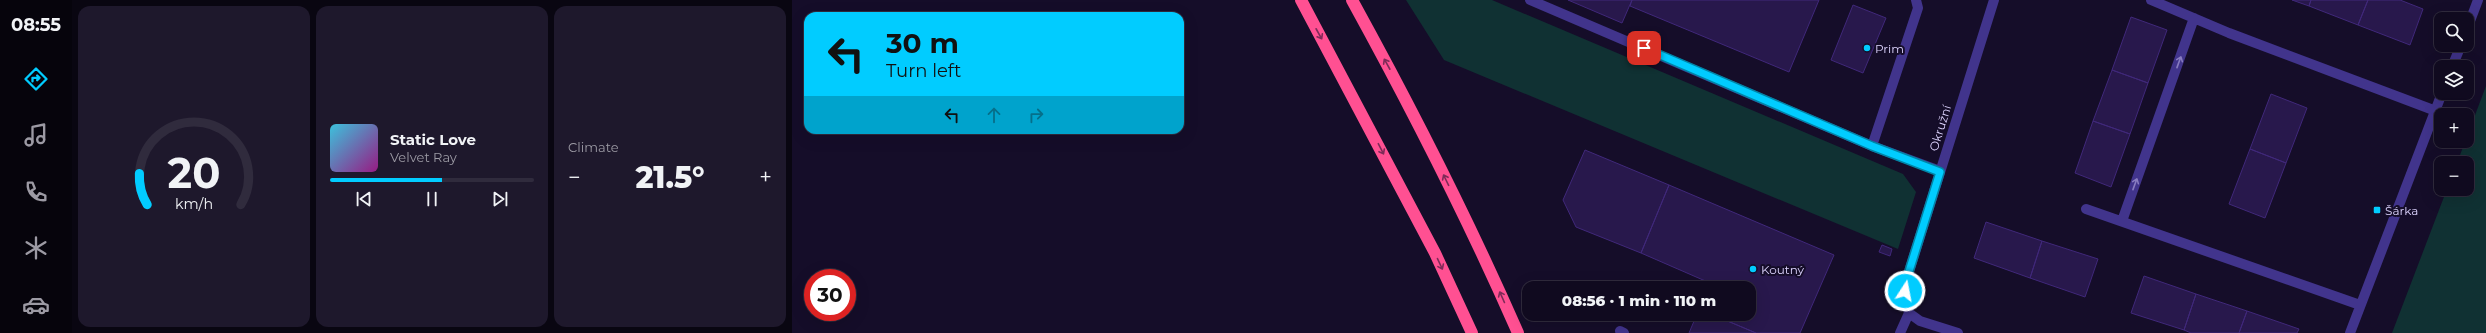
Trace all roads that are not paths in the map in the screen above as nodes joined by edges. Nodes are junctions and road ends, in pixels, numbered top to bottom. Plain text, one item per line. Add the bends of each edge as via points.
1 (1301, 0) edge
2 (1352, 0) edge
3 (1530, 0) edge
4 (1916, 0) edge
5 (1994, 0) edge
6 (2151, 0) edge
7 (2478, 0) edge
8 (2474, 12) edge
9 (2194, 18) junction
10 (2434, 110) edge
11 (2434, 116) edge
12 (1872, 146) junction
13 (1940, 172) junction
14 (2086, 209) dead end
15 (2122, 221) junction
16 (2360, 305) junction
17 (1909, 314) junction
18 (1472, 333) edge
19 (1518, 333) edge
20 (1900, 333) edge
21 (1958, 333) edge
22 (2350, 333) edge

1 -> 18 highway via 1435,253
19 -> 2 highway via 1408,101
3 - 12 street
4 - 12 street via 1918,8
5 - 13 street, Okružní
6 - 9 street
7 - 8 street
9 - 10 street
15 -> 9 street
11 - 16 street
12 - 13 street
13 - 17 street, Okružní via 1906,281 1905,299
14 - 15 street
15 - 16 street
16 - 22 street
17 - 20 street
17 - 21 street via 1920,321

